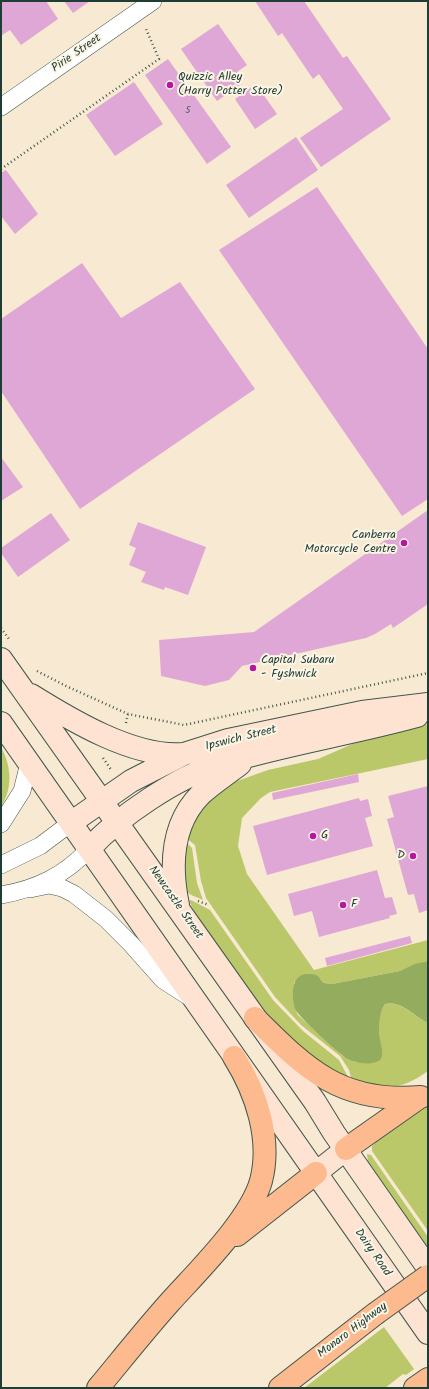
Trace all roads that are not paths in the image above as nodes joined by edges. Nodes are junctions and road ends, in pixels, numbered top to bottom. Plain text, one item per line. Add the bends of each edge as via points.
1 (153, 1) edge
2 (1, 107) edge
3 (1, 659) edge
4 (23, 691) junction
5 (428, 704) edge
6 (428, 713) edge
7 (1, 723) edge
8 (184, 754) junction
9 (249, 757) junction
10 (29, 763) junction
11 (101, 800) junction
12 (117, 821) junction
13 (72, 822) junction
14 (1, 824) edge
15 (89, 849) junction
16 (1, 865) edge
17 (30, 889) junction
18 (1, 895) edge
19 (179, 910) junction
20 (195, 1000) junction
21 (255, 1018) junction
22 (234, 1057) junction
23 (424, 1095) edge
24 (346, 1149) junction
25 (316, 1173) junction
26 (211, 1256) junction
27 (428, 1268) edge
28 (428, 1276) edge
29 (428, 1333) edge
30 (98, 1388) edge
31 (280, 1388) edge

1 - 2 street, Pirie Street
3 - 4 main road, Newcastle Street
4 - 8 main road via 79,724 121,742 162,755
4 - 11 main road, Newcastle Street
5 - 8 main road, Ipswich Street via 362,712 228,740
6 - 9 main road, Ipswich Street
7 - 10 main road
8 - 11 main road, Ipswich Street
9 - 12 main road, Ipswich Street via 219,764 181,780
9 - 19 main road via 202,794 181,824 173,857
10 - 13 main road
10 - 14 street via 22,791
11 - 12 main road, Newcastle Street
11 - 13 main road, Ipswich Street
12 - 15 main road, Ipswich Street
12 - 19 main road, Newcastle Street
13 - 15 main road
13 - 16 street via 40,846
15 - 17 street via 64,873
15 - 20 main road
17 - 18 street
17 - 20 street via 43,885 56,886 74,894 106,918 163,980
19 - 21 main road, Newcastle Street
20 - 22 main road
21 - 23 highway via 296,1057 333,1083 373,1096 398,1099
21 - 24 main road, Newcastle Street
22 - 25 main road
22 - 26 highway via 251,1087 260,1117 265,1150 264,1166 252,1201 240,1221
23 - 24 highway
24 - 25 main road
24 - 27 main road
25 - 26 highway
25 - 29 main road, Dairy Road
26 - 30 highway via 142,1333
28 - 31 highway, Monaro Highway, bridge

